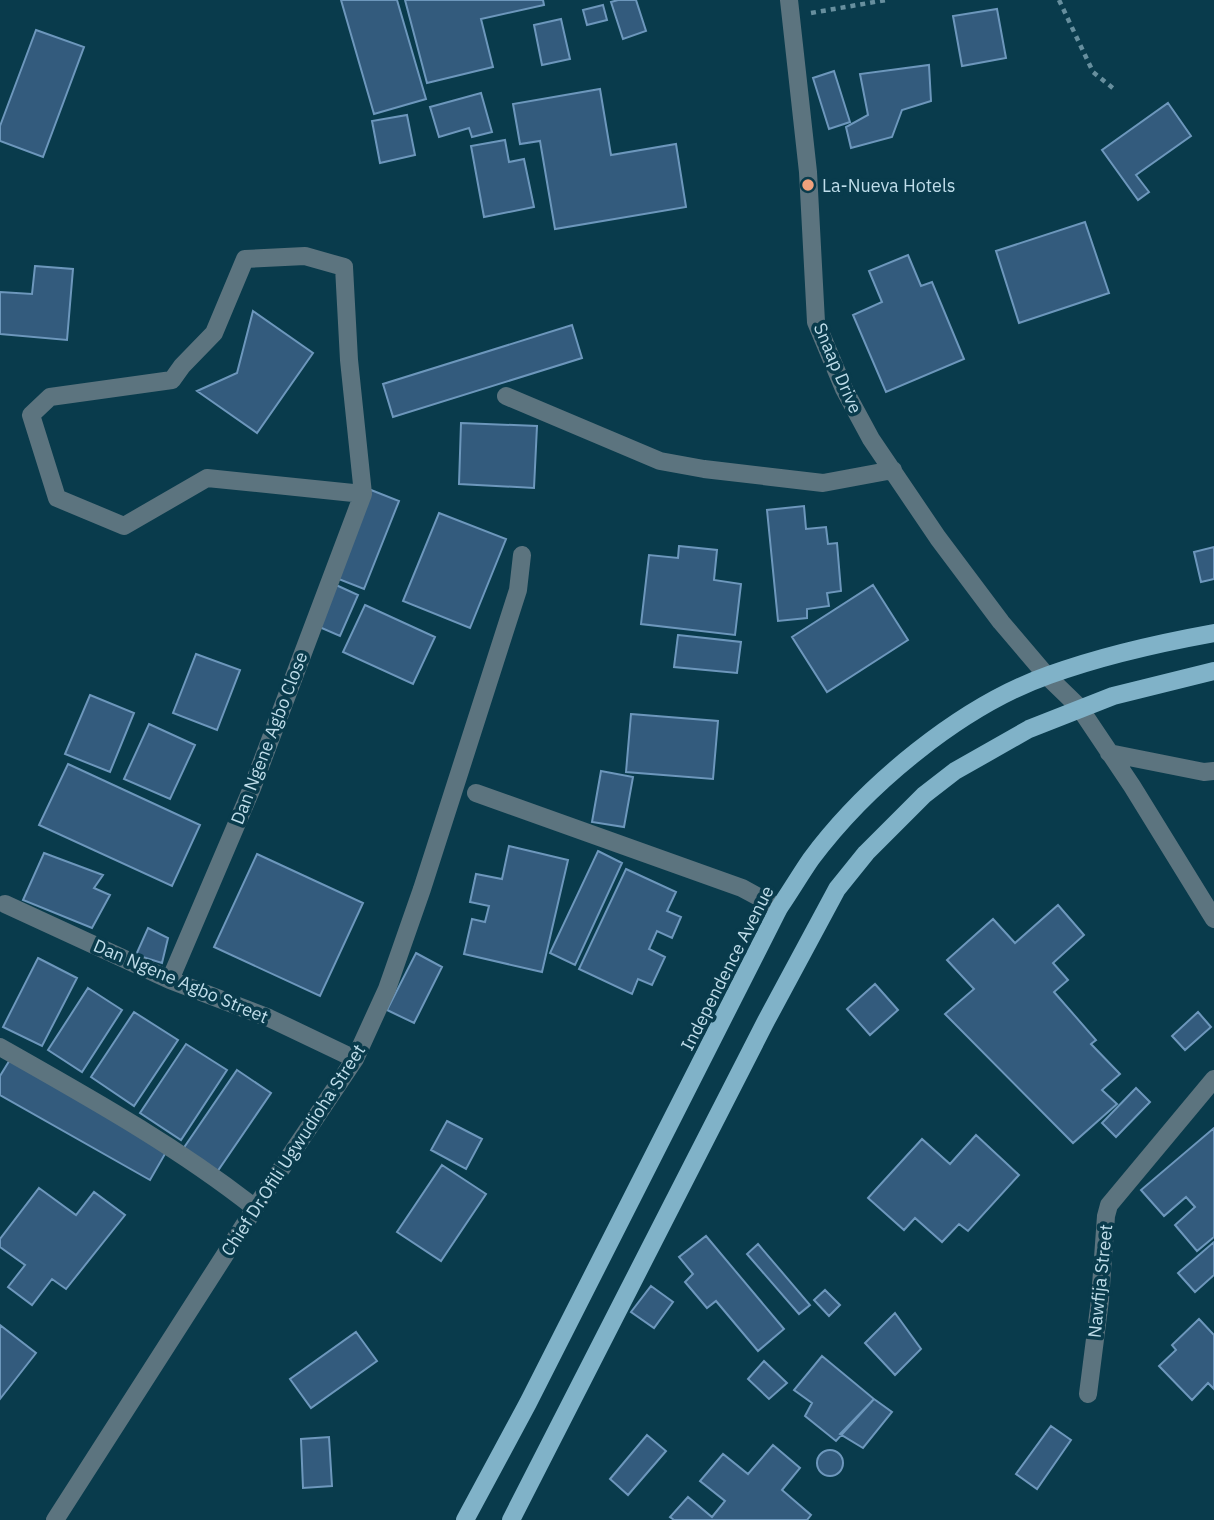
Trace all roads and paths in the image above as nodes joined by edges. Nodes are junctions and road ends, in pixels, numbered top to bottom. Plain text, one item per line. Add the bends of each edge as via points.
1 (886, 0) edge
2 (1059, 0) edge
3 (790, 8) edge
4 (1114, 89) dead end
5 (506, 396) dead end
6 (893, 470) junction
7 (363, 494) junction
8 (522, 555) dead end
9 (1214, 633) edge
10 (1214, 671) edge
11 (1047, 676) junction
12 (1079, 707) junction
13 (1109, 753) junction
14 (1214, 771) edge
15 (476, 793) dead end
16 (5, 904) dead end
17 (779, 908) junction
18 (1214, 919) edge
19 (170, 979) junction
20 (0, 1047) edge
21 (355, 1059) junction
22 (1214, 1079) edge
23 (255, 1208) junction
24 (1088, 1394) dead end
25 (55, 1520) edge
26 (465, 1520) edge
27 (511, 1520) edge

1 - 3 path
2 - 4 path via 1093,72
3 - 6 street, Snaap Drive via 808,172 816,322 844,388
5 - 6 street via 671,463 823,483
6 - 11 street, Snaap Drive via 938,538
7 - 7 street via 207,478 124,526 57,498 31,415 50,397 173,380 214,333 245,259 305,256 344,267
7 - 19 street, Dan Ngene Agbo Close via 252,788
8 - 21 street, Chief Dr.Ofili Ugwudioha Street via 518,590 418,901 387,989
9 - 11 main road, Independence Avenue
10 - 12 main road
11 - 12 street, Snaap Drive
11 - 17 main road, Independence Avenue via 956,723 872,790 812,859
12 - 13 street
12 - 27 main road via 955,771 897,821 837,889
13 - 14 street
13 - 18 street
15 - 17 street via 742,888
16 - 19 street, Dan Ngene Agbo Street
17 - 26 main road, Independence Avenue
19 - 21 street, Dan Ngene Agbo Street
20 - 23 street via 133,1122
21 - 23 street, Chief Dr.Ofili Ugwudioha Street
22 - 24 street, Nawfija Street via 1109,1205
23 - 25 street, Chief Dr.Ofili Ugwudioha Street

